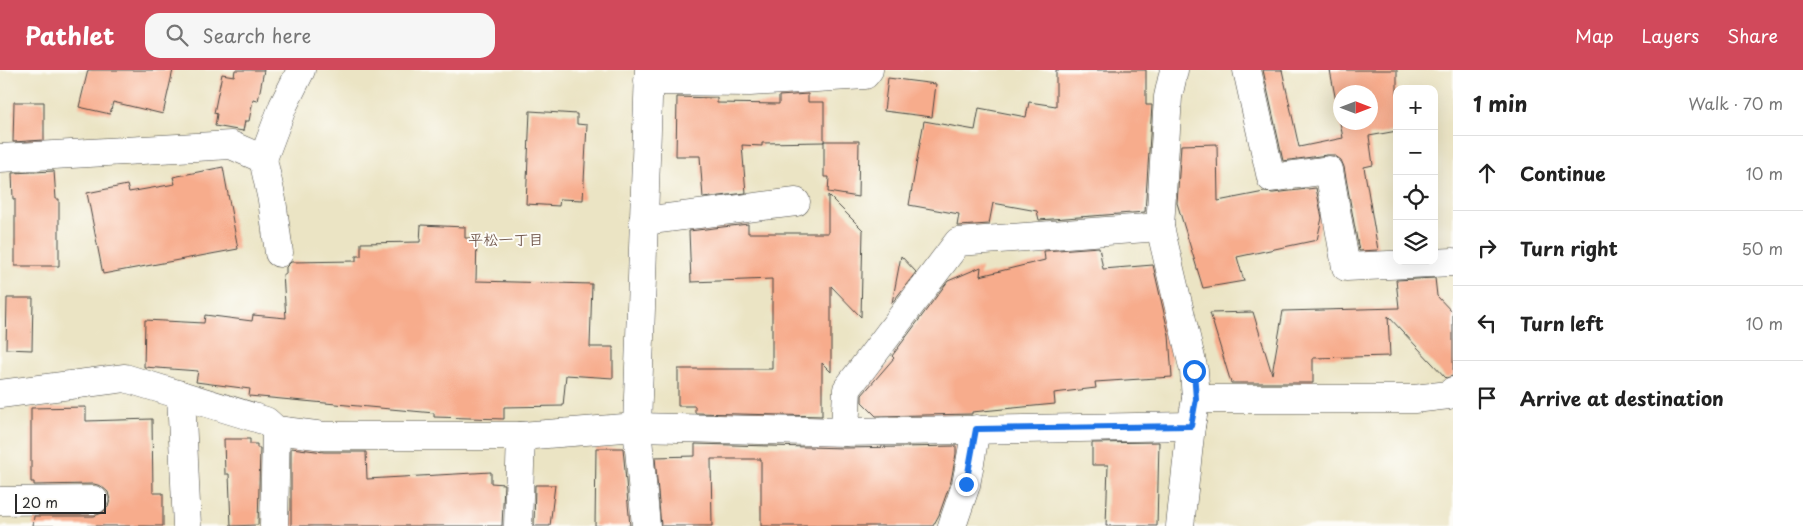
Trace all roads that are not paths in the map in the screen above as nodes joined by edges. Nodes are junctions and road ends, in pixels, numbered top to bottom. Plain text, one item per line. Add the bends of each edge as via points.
1 (301, 70) edge
2 (869, 70) edge
3 (1174, 70) edge
4 (1247, 70) edge
5 (648, 76) edge
6 (0, 158) edge
7 (263, 159) junction
8 (796, 202) dead end
9 (643, 221) junction
10 (1160, 227) junction
11 (279, 253) dead end
12 (1453, 262) edge
13 (1453, 391) edge
14 (0, 394) edge
15 (181, 395) junction
16 (1196, 399) junction
17 (1191, 426) junction
18 (637, 427) junction
19 (976, 429) junction
20 (276, 430) junction
21 (845, 432) junction
22 (521, 436) junction
23 (94, 500) dead end
24 (0, 501) edge
25 (187, 526) edge
26 (274, 526) edge
27 (518, 526) edge
28 (646, 526) edge
29 (952, 526) edge
30 (1180, 526) edge

1 - 7 street
2 - 5 street via 865,74 750,82
3 - 10 street via 1168,97
4 - 12 street via 1270,178 1329,170 1346,267
5 - 9 street
6 - 7 street via 230,145
7 - 11 street
8 - 9 street
9 - 18 street
10 - 16 street via 1194,371
10 - 21 street via 958,242 847,389
13 - 16 street via 1449,395 1414,399
14 - 15 street via 125,378
15 - 20 street via 266,421
15 - 25 street
16 - 17 street
17 - 19 street
17 - 30 street
18 - 21 street
18 - 22 street
18 - 28 street
19 - 21 street
19 - 29 street via 966,484
20 - 22 street via 324,436
20 - 26 street
22 - 27 street
23 - 24 street

